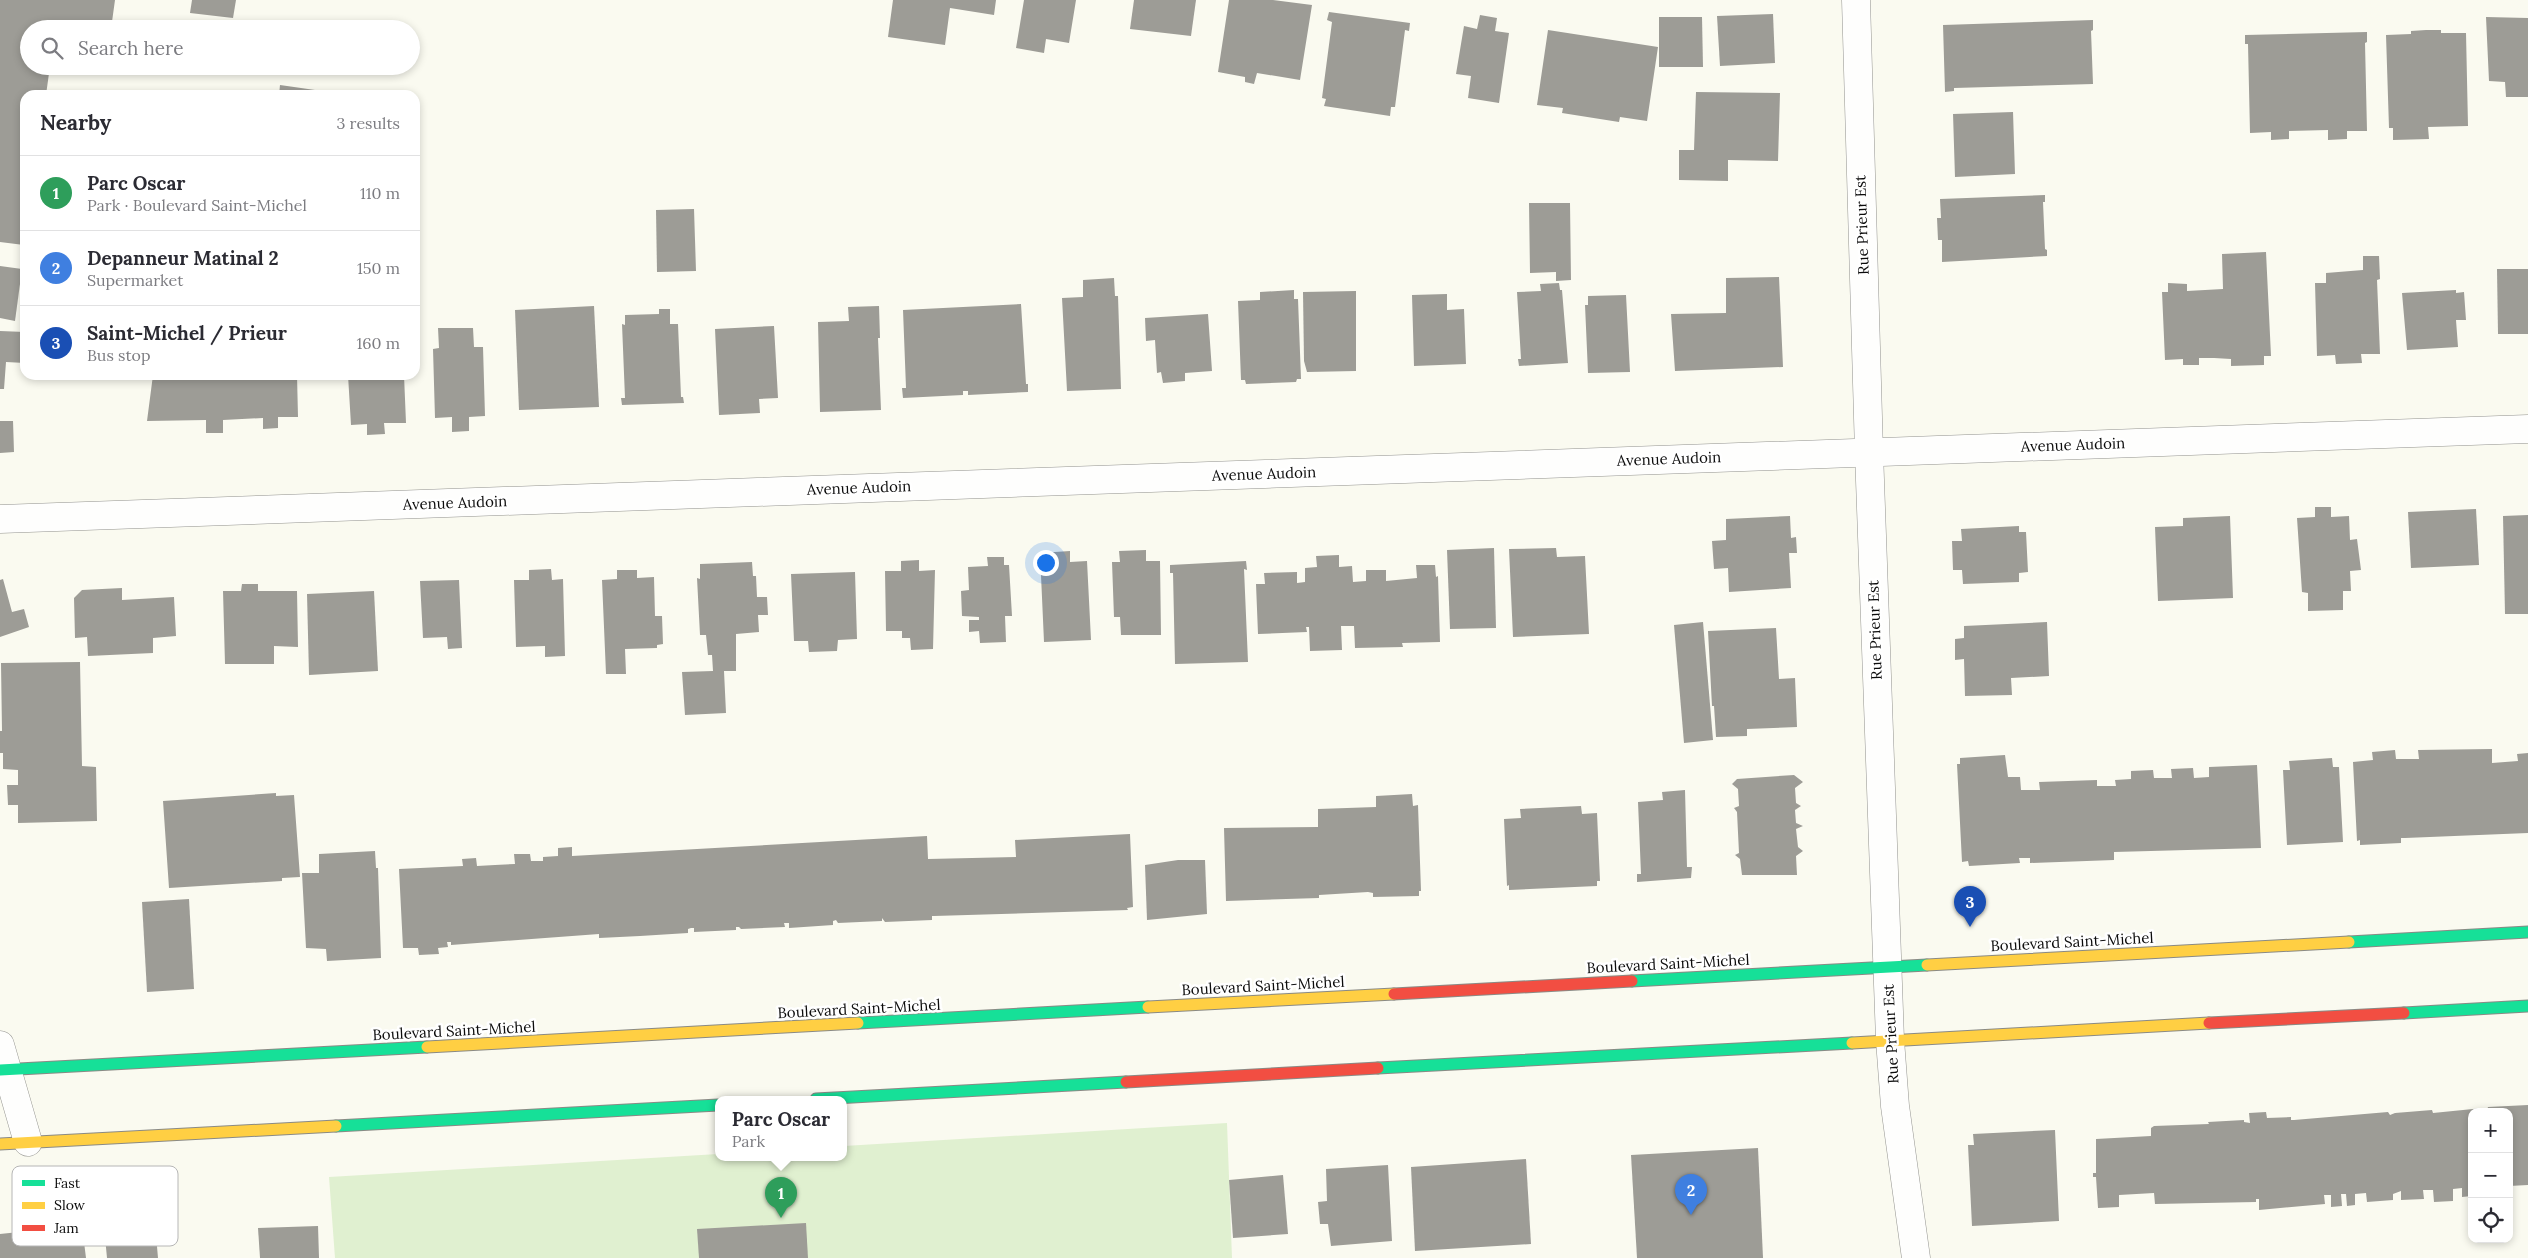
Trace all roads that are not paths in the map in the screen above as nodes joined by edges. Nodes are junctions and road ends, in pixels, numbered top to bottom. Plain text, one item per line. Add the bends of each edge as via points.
1 (1856, 0) edge
2 (2528, 429) edge
3 (1869, 452) junction
4 (0, 519) edge
5 (2528, 932) edge
6 (1887, 967) junction
7 (2528, 1006) edge
8 (1890, 1040) junction
9 (3, 1062) edge
10 (847, 1097) edge
11 (715, 1105) edge
12 (28, 1142) junction
13 (0, 1144) edge
14 (1916, 1258) edge

1 - 3 street, Rue Prieur Est
2 - 3 street, Avenue Audoin
3 - 4 street, Avenue Audoin
3 - 6 street, Rue Prieur Est
5 - 6 main road, Boulevard Saint-Michel
6 - 8 street, Rue Prieur Est
6 - 9 main road, Boulevard Saint-Michel
7 - 8 main road
8 - 10 main road
8 - 14 street, Rue Prieur Est via 1895,1106
9 - 12 street
11 - 12 main road
12 - 13 main road

